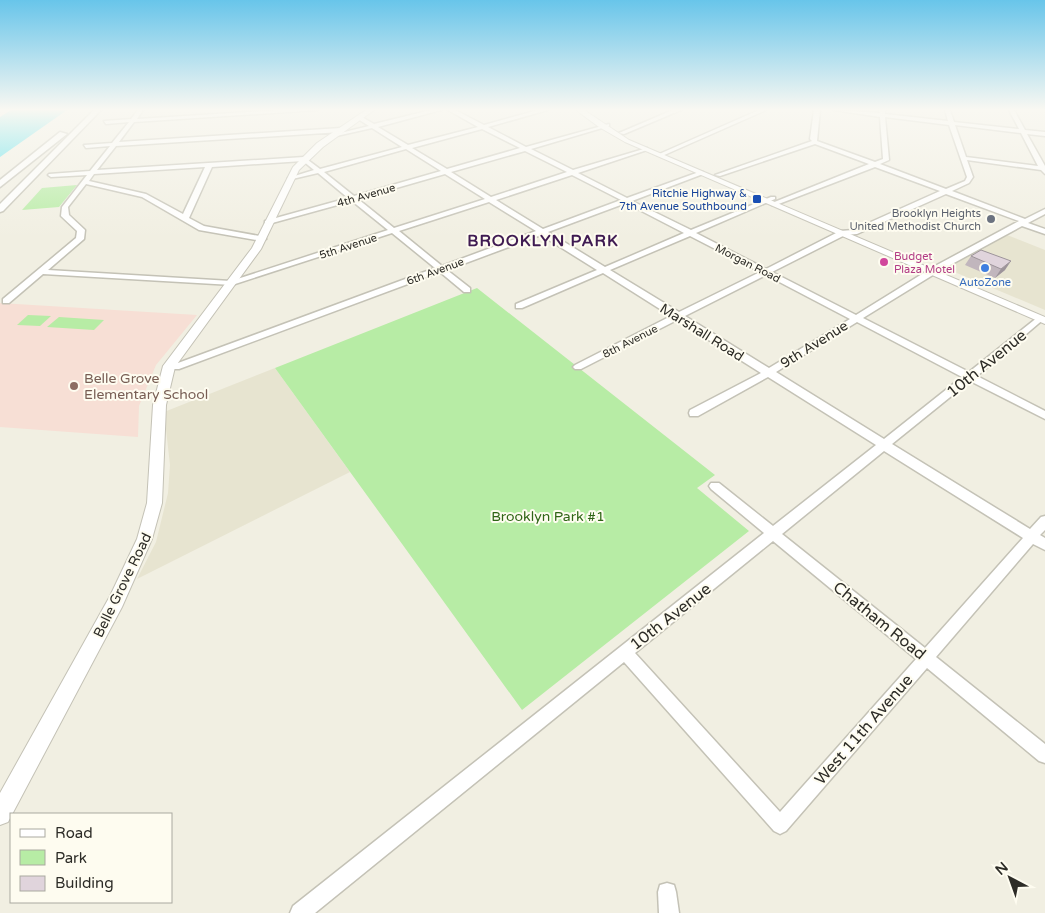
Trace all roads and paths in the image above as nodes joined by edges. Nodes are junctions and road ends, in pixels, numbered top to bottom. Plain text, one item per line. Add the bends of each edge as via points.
1 (40, 153) edge
2 (47, 153) edge
3 (56, 153) edge
4 (108, 153) edge
5 (312, 153) edge
6 (389, 153) edge
7 (414, 153) edge
8 (512, 153) edge
9 (532, 153) edge
10 (634, 153) edge
11 (658, 153) edge
12 (660, 153) edge
13 (666, 153) edge
14 (784, 153) edge
15 (842, 153) edge
16 (887, 153) edge
17 (961, 153) edge
18 (1035, 153) edge
19 (663, 154) junction
20 (963, 158) junction
21 (304, 159) junction
22 (210, 164) junction
23 (874, 165) junction
24 (1043, 166) edge
25 (319, 171) junction
26 (93, 172) junction
27 (445, 172) junction
28 (572, 173) junction
29 (701, 173) junction
30 (51, 175) dead end
31 (718, 175) junction
32 (290, 179) junction
33 (85, 182) junction
34 (0, 184) edge
35 (946, 191) junction
36 (353, 198) junction
37 (0, 199) edge
38 (490, 199) junction
39 (626, 201) junction
40 (773, 201) junction
41 (0, 209) edge
42 (1045, 211) edge
43 (185, 218) junction
44 (1023, 222) junction
45 (268, 223) junction
46 (394, 231) junction
47 (542, 232) junction
48 (854, 232) junction
49 (1045, 232) edge
50 (690, 233) junction
51 (843, 233) junction
52 (262, 239) junction
53 (442, 269) junction
54 (604, 270) junction
55 (935, 270) junction
56 (41, 272) junction
57 (766, 272) junction
58 (232, 283) junction
59 (467, 290) dead end
60 (6, 301) dead end
61 (519, 306) dead end
62 (678, 317) junction
63 (856, 318) junction
64 (1044, 318) edge
65 (169, 366) junction
66 (578, 367) dead end
67 (768, 373) junction
68 (969, 376) junction
69 (694, 413) dead end
70 (1045, 416) edge
71 (884, 445) junction
72 (714, 486) dead end
73 (1045, 521) edge
74 (773, 534) junction
75 (1031, 537) junction
76 (1045, 545) edge
77 (625, 652) junction
78 (926, 658) junction
79 (1045, 755) edge
80 (0, 814) edge
81 (667, 892) dead end
82 (300, 913) edge
83 (669, 913) edge

1 - 34 highway
2 - 37 highway
3 - 41 highway
4 - 26 street
5 - 21 main road, Belle Grove Road
6 - 25 street
7 - 27 street, Marshall Road
8 - 27 street, 4th Avenue
9 - 28 street, Morgan Road
10 - 28 street, 5th Avenue
11 - 19 main road
12 - 19 main road
13 - 19 street
14 - 31 street
15 - 23 street
16 - 23 street via 884,161
17 - 20 street
18 - 24 street
19 - 29 main road
19 - 31 main road
20 - 24 street
20 - 35 street via 969,180
21 - 22 street
21 - 25 street
21 - 32 main road, Belle Grove Road
22 - 26 street
22 - 43 street
23 - 35 street
23 - 40 street
25 - 32 street
25 - 36 street
26 - 30 street
26 - 33 street
27 - 36 street, 4th Avenue
27 - 38 street, Marshall Road
28 - 38 street, 5th Avenue
28 - 39 street, Morgan Road
29 - 39 street, 6th Avenue
29 - 40 main road
31 - 40 main road
32 - 45 main road, Belle Grove Road
33 - 43 street via 144,195
33 - 56 street via 64,211 65,216 81,230 80,239
35 - 44 street
35 - 48 street
36 - 45 street, 4th Avenue
36 - 46 street
38 - 46 street, 5th Avenue
38 - 47 street, Marshall Road
39 - 47 street, 6th Avenue
39 - 50 street, Morgan Road
40 - 48 main road
40 - 50 street
40 - 51 main road
42 - 44 street, 9th Avenue
43 - 52 street via 202,228
44 - 49 street
44 - 55 street, 9th Avenue
45 - 52 main road, Belle Grove Road
46 - 53 street
46 - 58 street, 5th Avenue
47 - 53 street, 6th Avenue
47 - 54 street, Marshall Road
48 - 51 street
48 - 55 main road
50 - 54 street
50 - 57 street, Morgan Road
51 - 55 main road
51 - 57 street, 8th Avenue
52 - 58 main road, Belle Grove Road
53 - 59 street
53 - 65 street, 6th Avenue via 179,366
54 - 61 street
54 - 62 street, Marshall Road
55 - 63 street, 9th Avenue
55 - 64 main road
56 - 58 street, 5th Avenue
56 - 60 street
57 - 62 street, 8th Avenue
57 - 63 street, Morgan Road
58 - 65 main road, Belle Grove Road
62 - 66 street, 8th Avenue
62 - 67 street, Marshall Road
63 - 67 street, 9th Avenue
63 - 68 street, Morgan Road
64 - 68 street, 10th Avenue
65 - 80 main road, Belle Grove Road via 158,404 157,496 140,552 120,595
67 - 69 street, 9th Avenue
67 - 71 street, Marshall Road
68 - 70 street, Morgan Road
68 - 71 street, 10th Avenue
71 - 74 street, 10th Avenue
71 - 75 street, Marshall Road
72 - 74 street, Chatham Road
73 - 75 street, West 11th Avenue
74 - 77 street, 10th Avenue
74 - 78 street, Chatham Road
75 - 76 street, Marshall Road
75 - 78 street, West 11th Avenue
77 - 78 street, West 11th Avenue via 780,825
77 - 82 street, 10th Avenue
78 - 79 street, Chatham Road
81 - 83 street

